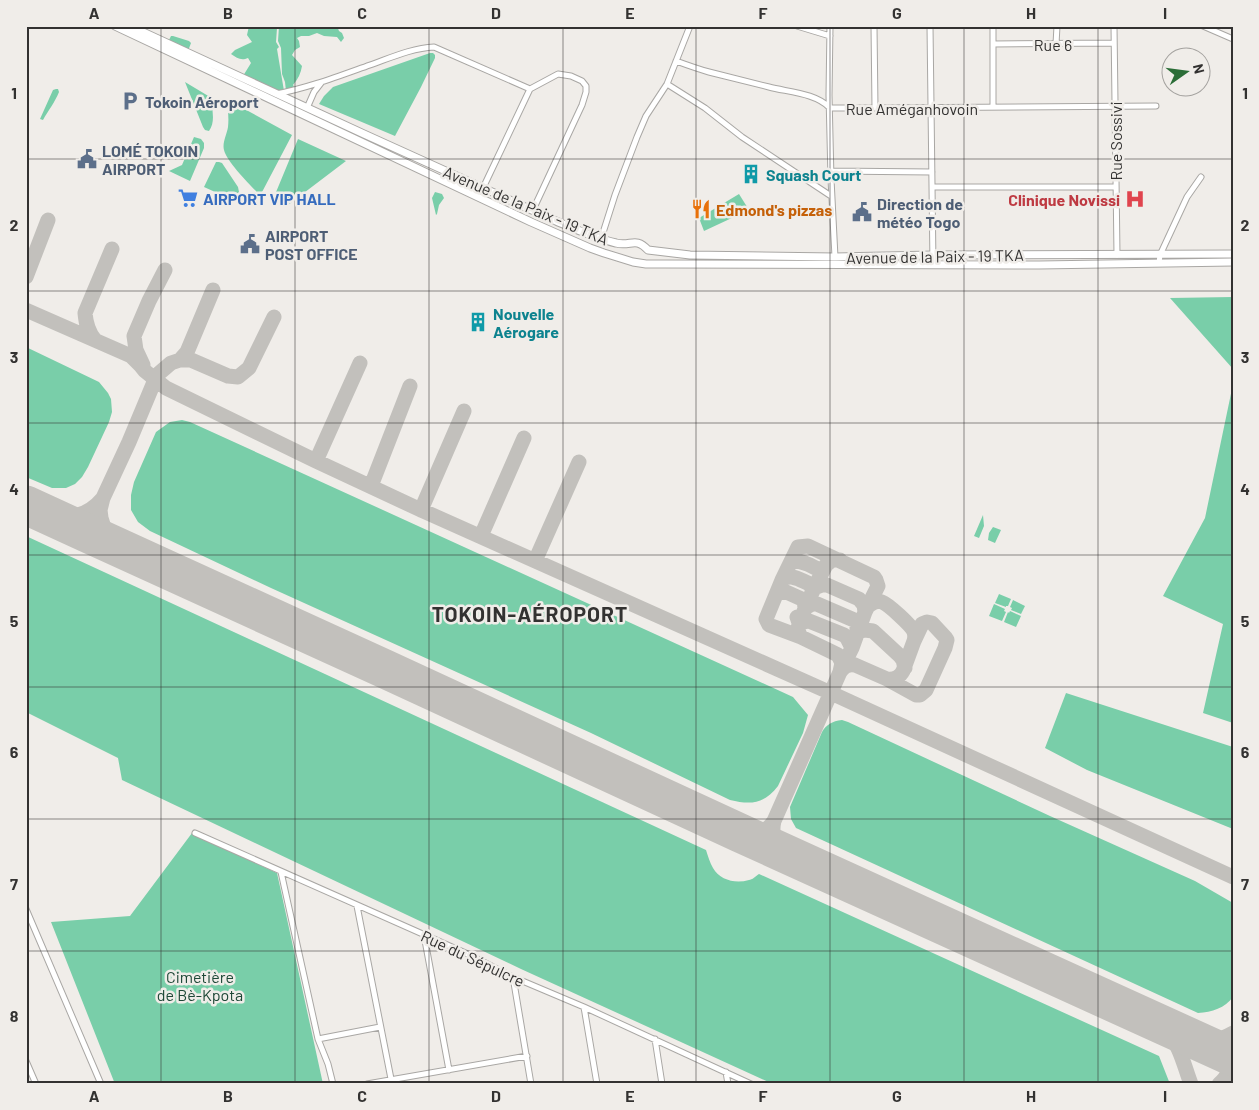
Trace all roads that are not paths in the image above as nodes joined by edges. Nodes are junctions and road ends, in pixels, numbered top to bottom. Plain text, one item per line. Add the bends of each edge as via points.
1 (115, 26) edge
2 (130, 26) edge
3 (690, 26) edge
4 (797, 26) edge
5 (830, 26) edge
6 (874, 26) edge
7 (930, 26) edge
8 (993, 26) edge
9 (1057, 26) edge
10 (1114, 26) edge
11 (1222, 26) edge
12 (1204, 27) edge
13 (1215, 32) junction
14 (830, 36) junction
15 (1233, 39) edge
16 (1114, 43) junction
17 (993, 44) junction
18 (1056, 44) junction
19 (676, 61) junction
20 (321, 83) junction
21 (668, 84) junction
22 (530, 89) junction
23 (276, 94) junction
24 (1115, 106) junction
25 (1156, 106) dead end
26 (306, 108) junction
27 (830, 108) junction
28 (875, 108) junction
29 (930, 108) junction
30 (993, 108) junction
31 (831, 171) junction
32 (932, 172) junction
33 (1201, 177) dead end
34 (932, 187) junction
35 (1115, 187) junction
36 (483, 188) junction
37 (831, 196) junction
38 (533, 210) junction
39 (601, 239) junction
40 (1233, 254) edge
41 (932, 255) junction
42 (1078, 255) junction
43 (1117, 255) junction
44 (1160, 255) junction
45 (835, 257) junction
46 (1233, 262) edge
47 (1159, 263) junction
48 (933, 265) junction
49 (1078, 265) junction
50 (195, 833) dead end
51 (281, 872) junction
52 (357, 906) junction
53 (26, 909) edge
54 (424, 935) junction
55 (513, 977) junction
56 (584, 1007) junction
57 (380, 1027) junction
58 (318, 1039) junction
59 (655, 1039) junction
60 (527, 1056) junction
61 (26, 1061) edge
62 (449, 1070) junction
63 (726, 1072) junction
64 (392, 1082) edge
65 (36, 1084) edge
66 (101, 1084) edge
67 (333, 1084) edge
68 (367, 1084) edge
69 (532, 1084) edge
70 (597, 1084) edge
71 (662, 1084) edge
72 (728, 1084) edge
73 (751, 1084) edge

1 - 48 main road, Avenue de la Paix - 19 TKA via 532,222 633,262
2 - 23 main road, Avenue de la Paix - 19 TKA
3 - 19 street
4 - 14 street
5 - 14 street
6 - 28 street
7 - 29 street
8 - 17 street
9 - 18 street
10 - 16 street, Rue Sossivi
11 - 13 street
12 - 13 street
13 - 15 street
14 - 27 street
16 - 18 street, Rue 6
16 - 24 street, Rue Sossivi
17 - 18 street, Rue 6
17 - 30 street
19 - 21 street
19 - 27 street, Rue Améganhovoin via 800,93
20 - 22 street via 393,56 434,47
20 - 23 street
20 - 26 street
21 - 37 street
21 - 39 street via 646,116
22 - 36 street
22 - 38 street via 562,74 582,81 586,86 582,105
23 - 26 main road, Avenue de la Paix - 19 TKA
24 - 25 street, Rue Améganhovoin
24 - 30 street, Rue Améganhovoin
24 - 35 street, Rue Sossivi
26 - 36 main road, Avenue de la Paix - 19 TKA
27 - 28 street, Rue Améganhovoin
27 - 31 street
28 - 29 street, Rue Améganhovoin
29 - 30 street, Rue Améganhovoin
29 - 32 street
31 - 32 street
31 - 37 street
32 - 34 street
33 - 44 street via 1187,198
34 - 35 street
34 - 41 street
35 - 43 street, Rue Sossivi
36 - 38 main road, Avenue de la Paix - 19 TKA
37 - 45 street
38 - 39 main road, Avenue de la Paix - 19 TKA
39 - 45 main road, Avenue de la Paix - 19 TKA via 618,244 635,242 648,250 690,255
40 - 44 main road, Avenue de la Paix - 19 TKA
41 - 42 main road, Avenue de la Paix - 19 TKA
41 - 45 main road, Avenue de la Paix - 19 TKA
41 - 48 street
42 - 43 main road, Avenue de la Paix - 19 TKA
42 - 49 main road
43 - 44 main road, Avenue de la Paix - 19 TKA
44 - 47 street
46 - 47 main road, Avenue de la Paix - 19 TKA
47 - 49 main road, Avenue de la Paix - 19 TKA
48 - 49 main road, Avenue de la Paix - 19 TKA
50 - 51 street, Rue du Sépulcre
51 - 52 street, Rue du Sépulcre
51 - 58 street
52 - 54 street, Rue du Sépulcre
52 - 57 street
53 - 66 street
54 - 55 street, Rue du Sépulcre
54 - 62 street
55 - 56 street, Rue du Sépulcre
55 - 60 street
56 - 59 street, Rue du Sépulcre
56 - 70 street
57 - 58 street
57 - 64 street
58 - 67 street
59 - 63 street, Rue du Sépulcre
59 - 71 street
60 - 62 street
60 - 69 street
61 - 65 street
62 - 64 street
63 - 72 street
63 - 73 street, Rue du Sépulcre
64 - 68 street

